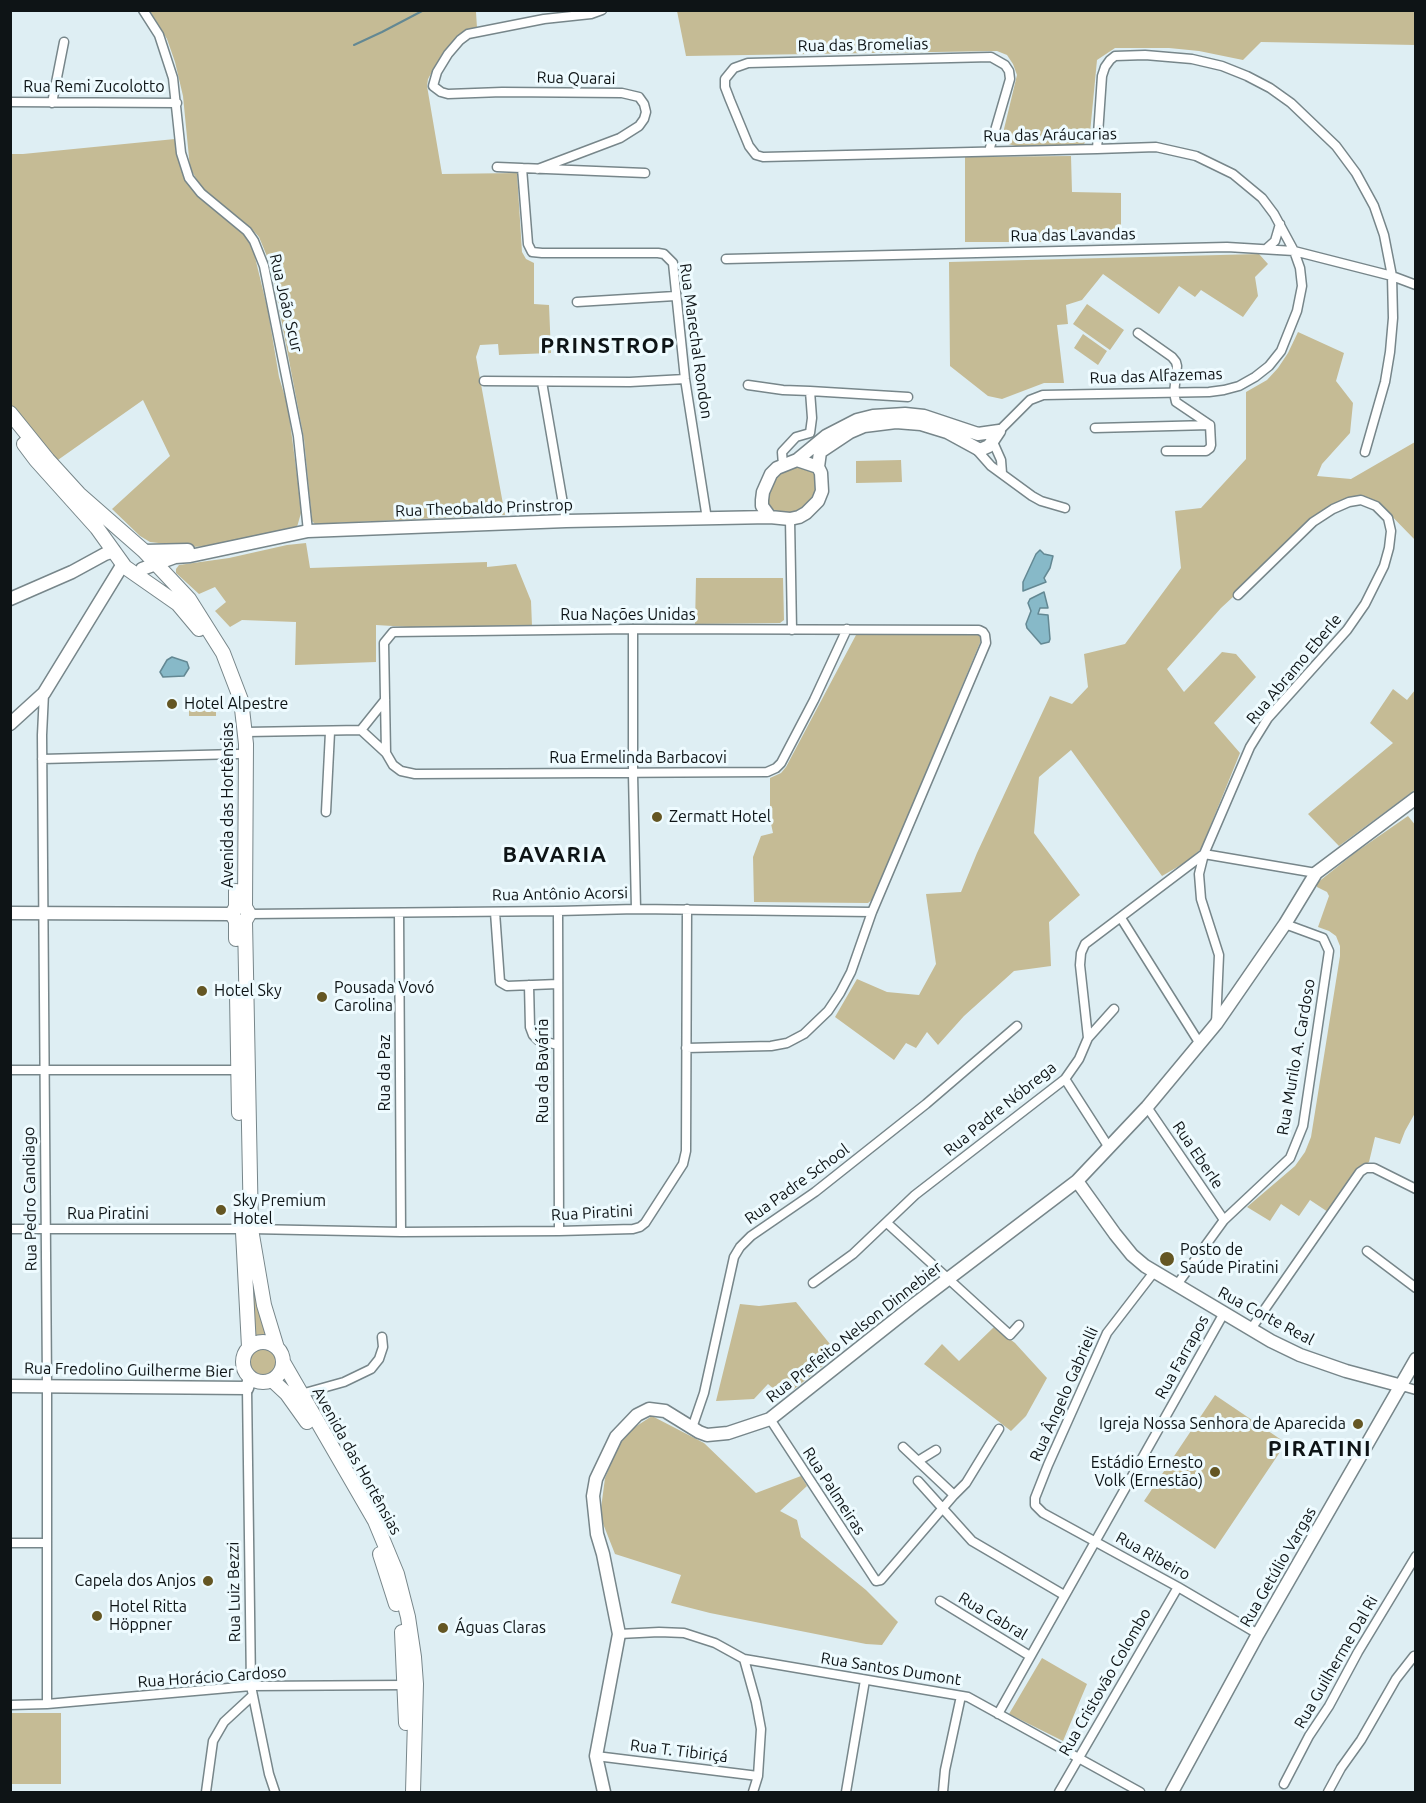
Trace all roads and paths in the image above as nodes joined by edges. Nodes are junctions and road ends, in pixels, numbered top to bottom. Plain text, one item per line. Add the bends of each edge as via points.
1 (144, 10) edge
2 (602, 10) edge
3 (64, 42) dead end
4 (10, 102) edge
5 (52, 103) junction
6 (177, 103) junction
7 (1097, 149) junction
8 (989, 151) junction
9 (763, 157) joint
10 (497, 167) dead end
11 (522, 168) junction
12 (538, 169) junction
13 (645, 172) dead end
14 (1280, 224) junction
15 (1266, 249) junction
16 (1294, 251) junction
17 (726, 259) dead end
18 (1392, 276) junction
19 (1416, 285) edge
20 (675, 296) junction
21 (577, 302) dead end
22 (1138, 333) dead end
23 (685, 378) junction
24 (484, 381) dead end
25 (542, 382) junction
26 (748, 385) dead end
27 (810, 391) junction
28 (1174, 393) junction
29 (908, 397) dead end
30 (10, 413) edge
31 (10, 425) edge
32 (1210, 425) junction
33 (1095, 428) dead end
34 (996, 436) junction
35 (976, 448) junction
36 (1166, 452) dead end
37 (1365, 452) dead end
38 (797, 460) junction
39 (783, 465) junction
40 (818, 467) junction
41 (1002, 473) junction
42 (762, 506) junction
43 (1065, 508) dead end
44 (770, 517) junction
45 (750, 518) junction
46 (706, 519) junction
47 (790, 519) junction
48 (566, 521) junction
49 (308, 531) junction
50 (222, 550) junction
51 (140, 551) junction
52 (127, 565) junction
53 (156, 565) junction
54 (1238, 595) dead end
55 (10, 599) edge
56 (633, 629) junction
57 (847, 629) junction
58 (792, 630) junction
59 (44, 693) junction
60 (385, 700) junction
61 (10, 724) edge
62 (361, 730) junction
63 (246, 732) junction
64 (330, 732) junction
65 (386, 753) junction
66 (238, 754) junction
67 (42, 759) junction
68 (633, 774) junction
69 (1416, 798) edge
70 (326, 812) dead end
71 (1203, 854) junction
72 (1316, 873) junction
73 (636, 909) junction
74 (687, 909) junction
75 (558, 911) junction
76 (495, 912) junction
77 (872, 912) junction
78 (10, 913) edge
79 (44, 913) junction
80 (399, 913) junction
81 (241, 914) junction
82 (1121, 918) junction
83 (1285, 924) junction
84 (558, 984) junction
85 (529, 985) junction
86 (1114, 1010) dead end
87 (1216, 1024) junction
88 (1017, 1026) dead end
89 (1088, 1038) junction
90 (1200, 1044) junction
91 (558, 1045) junction
92 (686, 1048) junction
93 (10, 1070) edge
94 (44, 1070) junction
95 (238, 1070) junction
96 (1065, 1080) junction
97 (1147, 1107) junction
98 (1108, 1146) junction
99 (1077, 1181) junction
100 (1416, 1189) edge
101 (1224, 1220) junction
102 (886, 1223) junction
103 (10, 1229) edge
104 (46, 1229) junction
105 (246, 1229) junction
106 (559, 1231) junction
107 (401, 1232) junction
108 (1367, 1251) dead end
109 (1154, 1272) junction
110 (947, 1280) junction
111 (813, 1283) dead end
112 (1176, 1286) junction
113 (1416, 1288) edge
114 (1224, 1313) junction
115 (1019, 1325) dead end
116 (1251, 1329) junction
117 (382, 1337) dead end
118 (249, 1347) junction
119 (277, 1347) junction
120 (1416, 1359) edge
121 (283, 1362) junction
122 (272, 1380) junction
123 (249, 1383) junction
124 (47, 1385) junction
125 (10, 1386) edge
126 (1402, 1386) junction
127 (1416, 1390) edge
128 (301, 1394) junction
129 (770, 1419) junction
130 (692, 1428) junction
131 (999, 1429) dead end
132 (903, 1447) dead end
133 (936, 1450) dead end
134 (918, 1461) junction
135 (918, 1481) dead end
136 (954, 1495) junction
137 (1035, 1505) joint
138 (944, 1508) junction
139 (47, 1542) junction
140 (1096, 1542) junction
141 (10, 1543) edge
142 (1416, 1556) edge
143 (1178, 1587) junction
144 (1064, 1595) junction
145 (940, 1601) dead end
146 (619, 1634) junction
147 (1258, 1634) junction
148 (1030, 1656) junction
149 (1414, 1656) edge
150 (744, 1659) junction
151 (865, 1680) junction
152 (410, 1685) junction
153 (250, 1686) junction
154 (961, 1696) junction
155 (251, 1697) junction
156 (10, 1704) edge
157 (47, 1704) junction
158 (998, 1714) junction
159 (596, 1756) junction
160 (1078, 1758) junction
161 (758, 1776) junction
162 (1284, 1784) dead end
163 (206, 1792) edge
164 (275, 1792) edge
165 (404, 1792) edge
166 (413, 1792) edge
167 (604, 1792) edge
168 (753, 1792) edge
169 (846, 1792) edge
170 (943, 1792) edge
171 (1059, 1792) edge
172 (1140, 1792) edge
173 (1172, 1792) edge
174 (1328, 1792) edge

1 - 6 street, Rua João Scur via 163,46
2 - 12 street, Rua Quarai via 468,34 436,72 433,86 441,92 622,93 639,97 644,104 644,119 620,138
3 - 5 street
4 - 5 street, Rua Remi Zucolotto
5 - 6 street, Rua Remi Zucolotto
6 - 49 street, Rua João Scur via 181,153 189,178 201,194 247,231 264,266 298,436
7 - 8 street, Rua das Aráucarias
7 - 14 street, Rua das Aráucarias via 1156,147 1196,156 1248,185
7 - 18 street via 1102,76 1115,56 1192,59 1247,76 1292,103 1336,146 1374,206
8 - 9 street, Rua das Aráucarias
8 - 9 street, Rua das Bromelias via 1010,80 1009,71 991,57 740,64 725,78 725,87 749,146
10 - 11 street
11 - 12 street
11 - 20 street, Rua Marechal Rondon via 528,244 532,252 664,254 673,263
12 - 13 street
14 - 15 street via 1275,241
14 - 16 street, Rua das Aráucarias
15 - 16 street, Rua das Lavandas
15 - 17 street, Rua das Lavandas via 1094,249
16 - 18 street, Rua das Lavandas
16 - 28 street, Rua das Alfazemas via 1300,268 1300,300 1281,351 1269,366 1239,386
18 - 19 street, Rua das Lavandas
18 - 37 street via 1390,352
20 - 21 street
20 - 23 street, Rua Marechal Rondon
22 - 28 street via 1176,362
23 - 25 street
23 - 46 street, Rua Marechal Rondon
24 - 25 street
25 - 48 street
26 - 27 street
27 - 29 street
27 - 39 street via 810,433 796,437 782,452
28 - 32 street via 1176,402
28 - 34 street, Rua das Alfazemas via 1043,395 1030,400
30 - 51 main road, Avenida das Hortênsias via 79,494
31 - 52 main road, Avenida das Hortênsias
32 - 33 street
32 - 36 street via 1211,445 1206,451
34 - 35 street via 985,449
34 - 38 street via 924,416 873,416 842,426
34 - 41 street
35 - 40 street via 935,427 884,423 864,426 830,444 820,452
35 - 41 street
38 - 39 street
38 - 40 street
39 - 42 street via 771,474
40 - 47 street via 823,481 818,501 806,513
41 - 43 street via 1041,501
42 - 44 street
42 - 45 street
44 - 45 street, Rua Theobaldo Prinstrop
44 - 47 street, Rua Theobaldo Prinstrop
45 - 46 street, Rua Theobaldo Prinstrop
46 - 48 street, Rua Theobaldo Prinstrop
47 - 58 street
48 - 49 street, Rua Theobaldo Prinstrop
49 - 50 street, Rua Theobaldo Prinstrop
50 - 51 street, Rua Theobaldo Prinstrop
50 - 53 street, Rua Theobaldo Prinstrop via 175,557
51 - 52 main road
51 - 52 main road via 147,563
51 - 53 main road, Avenida das Hortênsias
52 - 53 street, Rua Theobaldo Prinstrop
52 - 55 street, Rua Theobaldo Prinstrop via 105,554
52 - 59 street
52 - 66 main road, Avenida das Hortênsias via 178,604 209,645 233,702
53 - 63 main road, Avenida das Hortênsias via 189,599 223,653 241,700
54 - 71 street, Rua Abramo Eberle via 1313,522 1333,509 1361,500 1376,506 1388,518 1389,548 1365,604 1347,630 1268,718 1250,747
56 - 58 street, Rua Nações Unidas
56 - 60 street, Rua Nações Unidas via 393,632 384,643
56 - 68 street
57 - 58 street, Rua Nações Unidas
57 - 68 street, Rua Ermelinda Barbacovi via 776,768 767,772
57 - 77 street, Rua Nações Unidas via 979,630 986,643
59 - 61 street
59 - 67 street, Rua Pedro Candiago
60 - 62 street
60 - 65 street, Rua Nações Unidas
62 - 64 street
62 - 65 street, Rua Ermelinda Barbacovi
63 - 64 street
63 - 81 main road, Avenida das Hortênsias
64 - 70 street
65 - 68 street, Rua Ermelinda Barbacovi via 400,771 416,774
66 - 67 street
66 - 81 main road, Avenida das Hortênsias
67 - 79 street, Rua Pedro Candiago
68 - 73 street
69 - 72 street
71 - 72 street
71 - 82 street
71 - 87 street, Rua Abramo Eberle via 1199,874 1201,899 1219,955
72 - 83 street, Rua Prefeito Nelson Dinnebier
73 - 74 street, Rua Antônio Acorsi
73 - 75 street, Rua Antônio Acorsi
74 - 77 street, Rua Antônio Acorsi
74 - 92 street, Rua Piratini
75 - 76 street, Rua Antônio Acorsi
75 - 84 street, Rua da Bavária
76 - 80 street, Rua Antônio Acorsi
76 - 85 street via 498,978 507,986
77 - 92 street via 840,993 804,1034 771,1046
78 - 79 street, Rua Antônio Acorsi
79 - 81 street, Rua Antônio Acorsi
79 - 94 street, Rua Pedro Candiago
80 - 81 street, Rua Antônio Acorsi
80 - 107 street, Rua da Paz
81 - 95 main road, Avenida das Hortênsias
81 - 105 main road, Avenida das Hortênsias
82 - 89 street via 1085,944 1081,953
82 - 90 street
83 - 87 street, Rua Prefeito Nelson Dinnebier
83 - 101 street, Rua Murilo A. Cardoso via 1323,938 1329,951 1302,1126 1290,1158
84 - 85 street
84 - 91 street, Rua da Bavária
85 - 91 street via 533,1035
86 - 89 street
87 - 90 street, Rua Prefeito Nelson Dinnebier
88 - 130 street, Rua Padre School via 882,1139 740,1247 734,1257 704,1393
89 - 96 street, Rua Padre Nóbrega
90 - 97 street, Rua Prefeito Nelson Dinnebier
91 - 106 street, Rua da Bavária
92 - 106 street, Rua Piratini via 683,1164 645,1222 633,1229
93 - 94 street
94 - 95 street
94 - 104 street, Rua Pedro Candiago
95 - 105 main road, Avenida das Hortênsias
96 - 98 street
96 - 102 street, Rua Padre Nóbrega via 915,1195
97 - 98 street, Rua Prefeito Nelson Dinnebier
97 - 101 street, Rua Eberle
98 - 99 street, Rua Prefeito Nelson Dinnebier
99 - 109 street, Rua Corte Real via 1132,1255
99 - 110 street, Rua Prefeito Nelson Dinnebier
100 - 116 street via 1374,1168 1360,1172
101 - 112 street, Rua Murilo A. Cardoso
102 - 110 street
102 - 111 street, Rua Padre Nóbrega
103 - 104 street, Rua Piratini
104 - 105 street, Rua Piratini
104 - 124 street, Rua Pedro Candiago
105 - 107 street, Rua Piratini
105 - 118 main road, Avenida das Hortênsias
105 - 119 main road, Avenida das Hortênsias
106 - 107 street, Rua Piratini
108 - 113 street
109 - 112 street, Rua Corte Real
109 - 137 street, Rua Ângelo Gabrielli via 1107,1333 1048,1464
110 - 115 street via 1010,1335
110 - 129 street, Rua Prefeito Nelson Dinnebier
112 - 114 street, Rua Corte Real
114 - 116 street, Rua Corte Real
114 - 140 street, Rua Farrapos
116 - 126 street, Rua Corte Real via 1300,1355
117 - 128 street via 379,1359 371,1369 344,1382
118 - 119 main road via 266,1342
118 - 123 main road via 242,1362
119 - 121 main road
120 - 126 street, Rua Getúlio Vargas
121 - 122 main road via 280,1373
121 - 128 main road, Avenida das Hortênsias
122 - 123 main road
122 - 152 main road, Avenida das Hortênsias via 299,1409 379,1551 401,1621
123 - 124 street, Rua Fredolino Guilherme Bier
123 - 153 street, Rua Luiz Bezzi
124 - 125 street, Rua Fredolino Guilherme Bier
124 - 139 street, Rua Pedro Candiago
126 - 127 street, Rua Corte Real
126 - 147 street, Rua Getúlio Vargas
128 - 152 main road, Avenida das Hortênsias via 375,1521 398,1575 414,1657
129 - 130 street, Rua Prefeito Nelson Dinnebier via 717,1435
129 - 138 street, Rua Palmeiras via 874,1580 881,1580
130 - 146 street, Rua Prefeito Nelson Dinnebier via 666,1411 649,1409 637,1415 616,1437 597,1479 593,1496 597,1534
131 - 136 street via 974,1472
132 - 134 street
133 - 134 street
134 - 136 street
135 - 138 street
136 - 138 street
137 - 140 street, Rua Ribeiro
138 - 144 street via 972,1540
139 - 141 street
139 - 157 street, Rua Pedro Candiago
140 - 143 street, Rua Ribeiro
140 - 144 street
142 - 162 street, Rua Guilherme Dal Ri
143 - 147 street, Rua Ribeiro
143 - 160 street, Rua Cristovão Colombo
144 - 148 street
145 - 148 street, Rua Cabral
146 - 150 street, Rua Santos Dumont via 684,1633 715,1643
146 - 159 street, Rua Prefeito Nelson Dinnebier
147 - 173 street, Rua Getúlio Vargas
148 - 158 street
149 - 174 street
150 - 151 street, Rua Santos Dumont
150 - 161 street via 761,1729
151 - 154 street, Rua Santos Dumont
151 - 169 street
152 - 153 street, Rua Horácio Cardoso
152 - 165 main road, Avenida das Hortênsias
152 - 166 main road, Avenida das Hortênsias
153 - 155 street, Rua Luiz Bezzi
153 - 157 street, Rua Horácio Cardoso
154 - 158 street, Rua Santos Dumont
154 - 170 street
155 - 163 street via 224,1722 213,1741
155 - 164 street, Rua Luiz Bezzi
156 - 157 street, Rua Horácio Cardoso
158 - 160 street, Rua Santos Dumont
159 - 161 street, Rua T. Tibiriçá
159 - 167 street, Rua Prefeito Nelson Dinnebier
160 - 171 street, Rua Cristovão Colombo
160 - 172 street, Rua Santos Dumont
161 - 168 street

